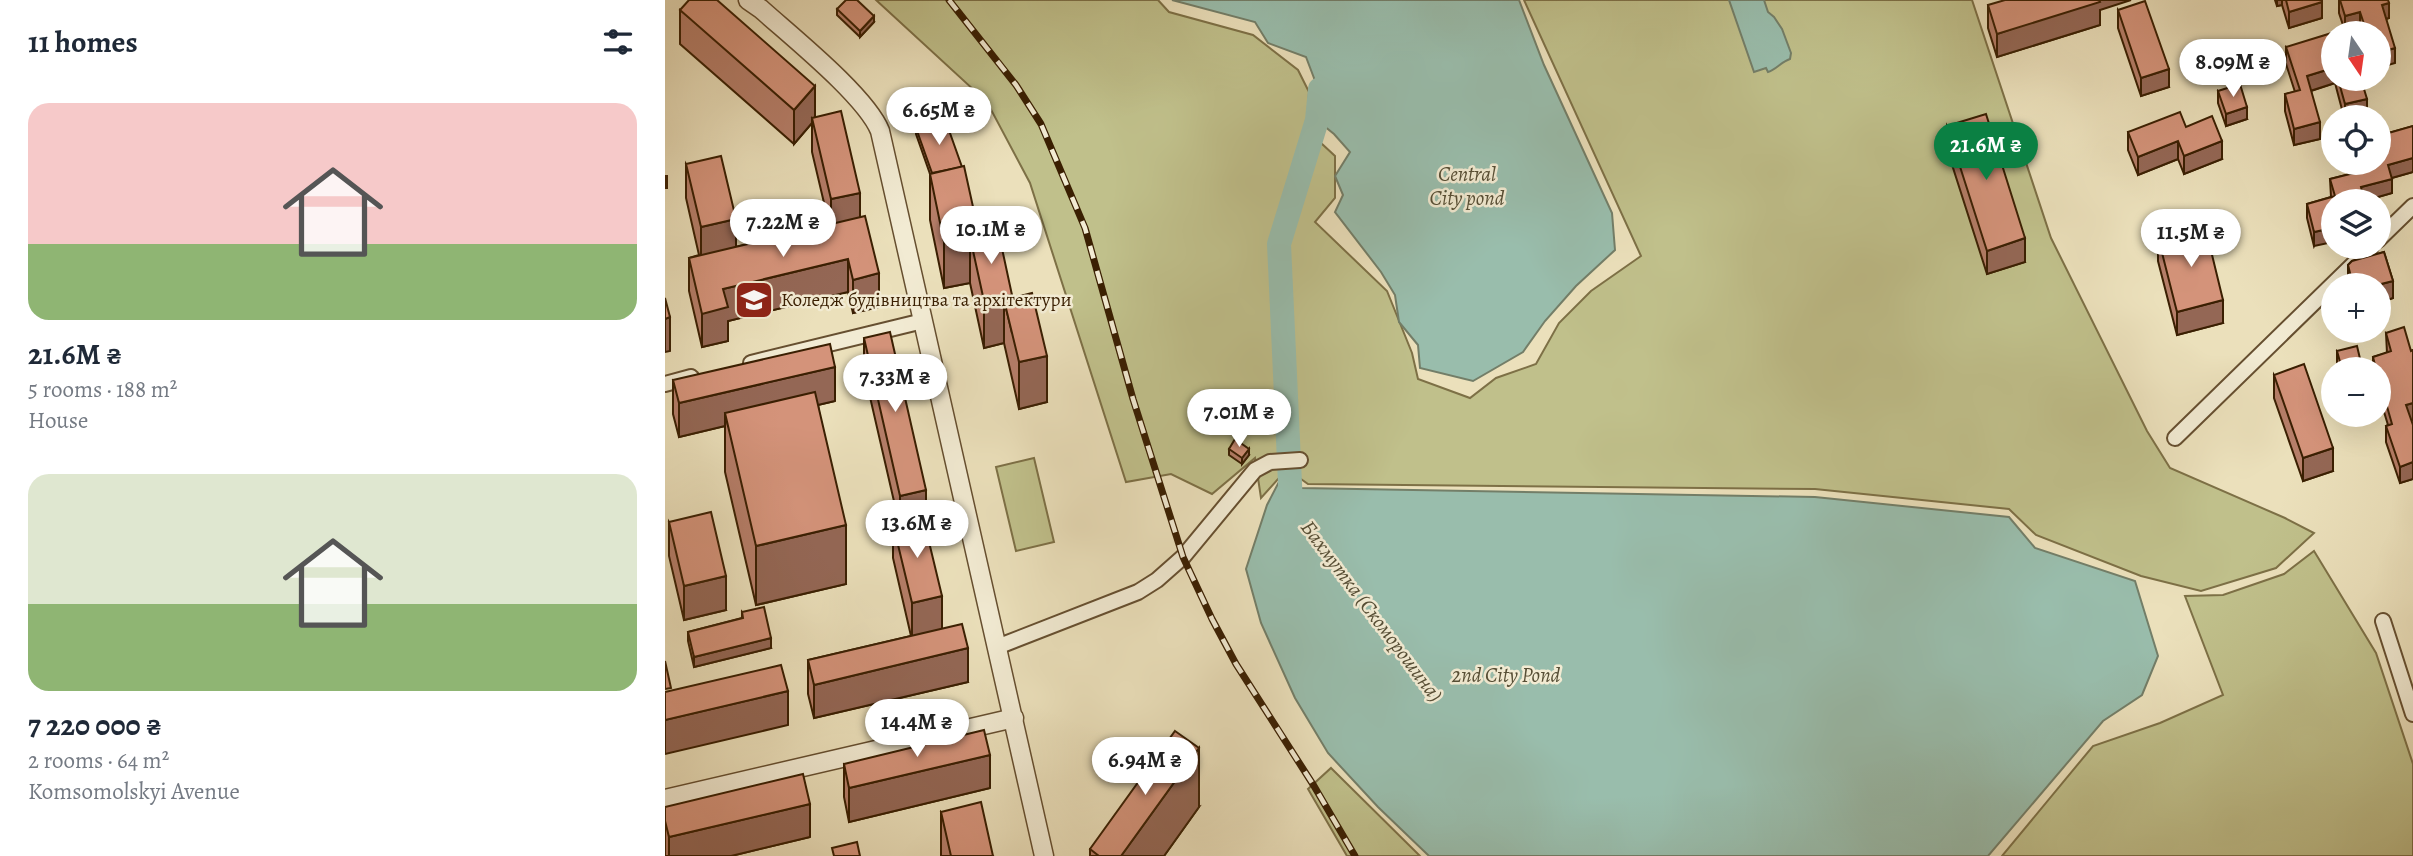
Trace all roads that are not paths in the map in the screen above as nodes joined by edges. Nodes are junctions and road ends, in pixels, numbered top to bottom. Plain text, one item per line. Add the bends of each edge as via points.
1 (748, 0) edge
2 (2413, 206) edge
3 (2391, 227) edge
4 (2359, 259) edge
5 (923, 321) junction
6 (743, 365) edge
7 (704, 374) edge
8 (665, 384) edge
9 (2175, 438) dead end
10 (1300, 460) dead end
11 (2383, 621) dead end
12 (997, 647) junction
13 (2413, 714) edge
14 (1014, 718) junction
15 (665, 799) edge
16 (1044, 856) edge

1 - 5 street via 842,83 877,124
2 - 3 street
4 - 9 street
5 - 6 street
5 - 12 street
7 - 8 street
10 - 12 street via 1263,464 1208,530 1157,580
11 - 13 street
12 - 14 street
14 - 15 street
14 - 16 street

